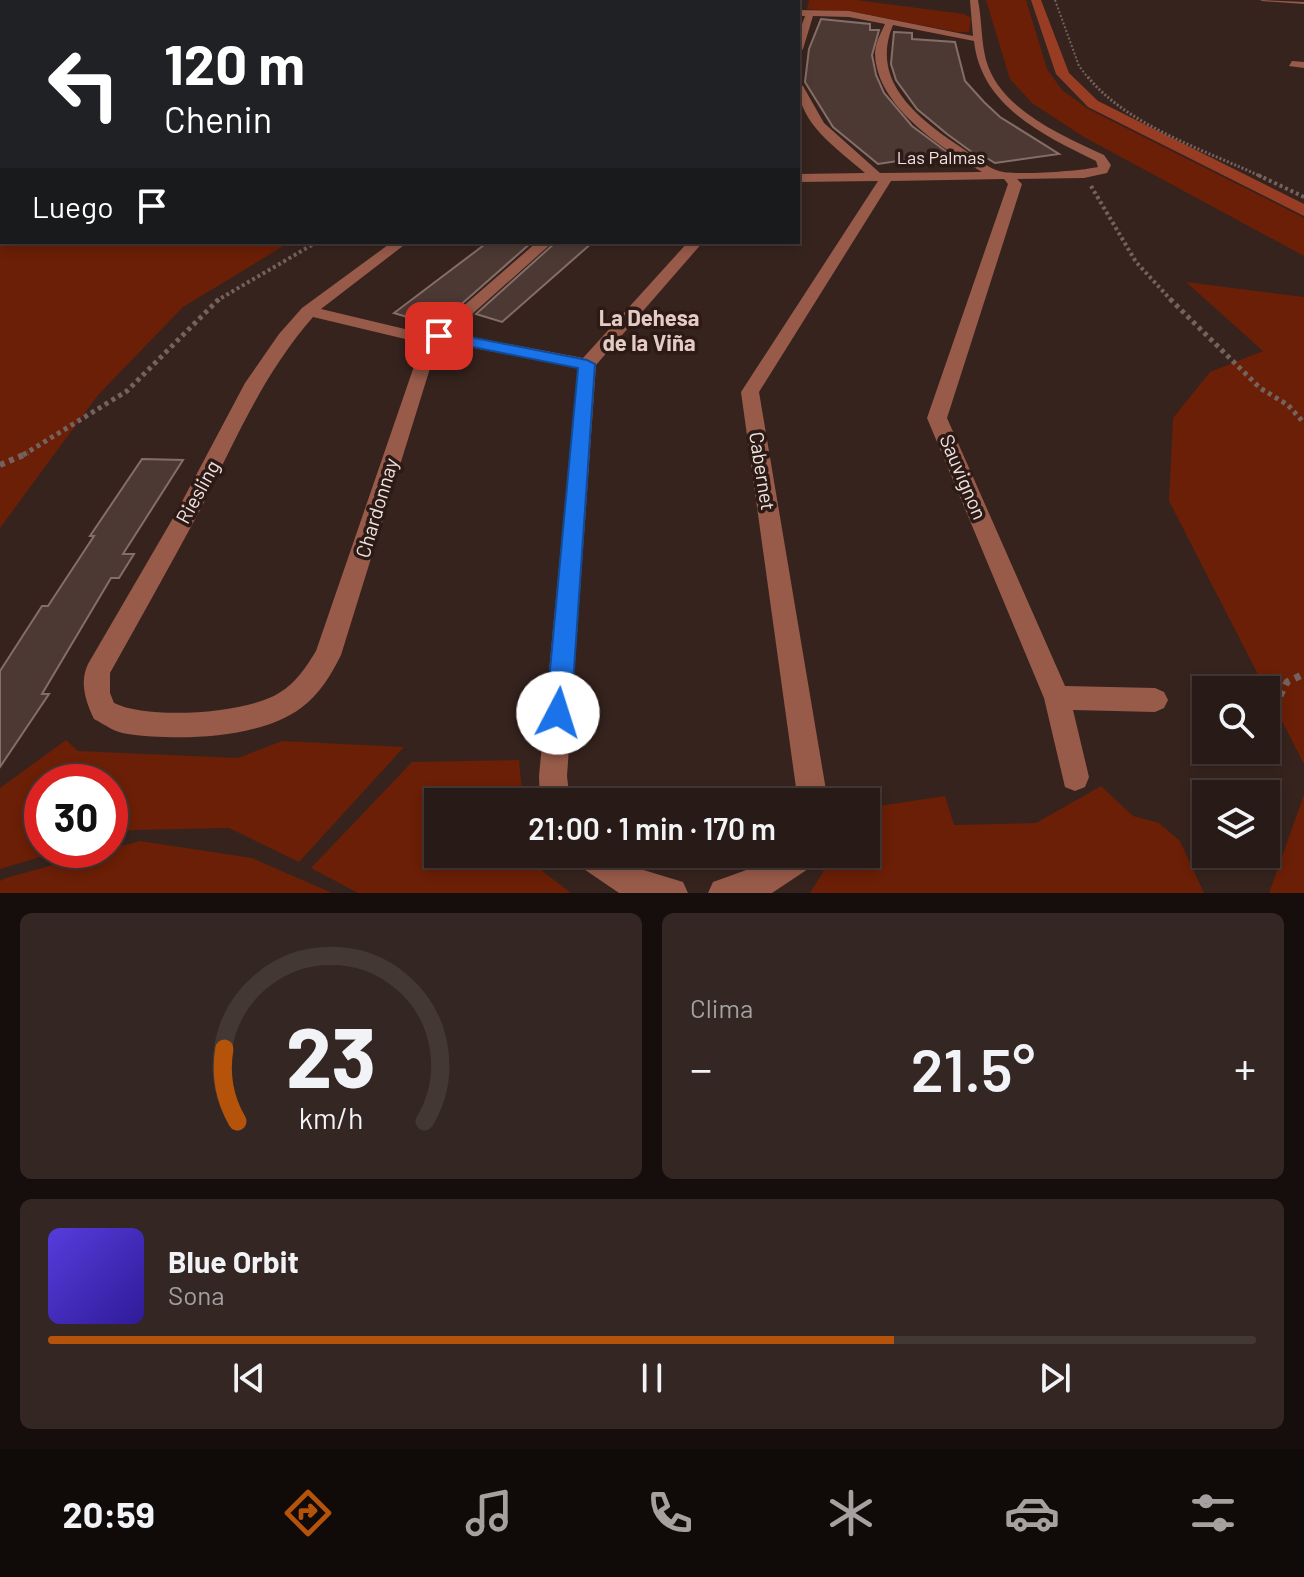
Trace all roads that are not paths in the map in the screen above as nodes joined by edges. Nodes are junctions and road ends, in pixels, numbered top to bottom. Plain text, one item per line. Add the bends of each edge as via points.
1 (974, 0) edge
2 (1262, 0) edge
3 (1304, 3) edge
4 (810, 12) junction
5 (800, 13) edge
6 (890, 23) junction
7 (980, 40) junction
8 (800, 43) edge
9 (1292, 64) dead end
10 (1304, 65) edge
11 (800, 91) edge
12 (882, 176) junction
13 (1003, 176) junction
14 (800, 178) edge
15 (398, 244) edge
16 (544, 244) edge
17 (694, 244) edge
18 (308, 311) junction
19 (436, 338) junction
20 (587, 364) junction
21 (1057, 698) junction
22 (1155, 700) dead end
23 (182, 722) joint
24 (1075, 777) dead end
25 (554, 788) edge
26 (811, 788) edge
27 (610, 868) edge
28 (784, 868) edge
29 (672, 893) edge
30 (724, 893) edge

1 - 7 street
2 - 3 lane
4 - 5 street
4 - 6 street
4 - 8 street
6 - 7 street
6 - 13 street via 880,55 899,98 939,136
7 - 13 street, Las Palmas via 984,69 1004,97 1104,162 1103,170 1084,174
9 - 10 street
11 - 12 street via 823,131
12 - 13 street, Las Palmas
12 - 14 street, Las Palmas
12 - 26 street, Cabernet via 750,392
13 - 21 street, Sauvignon via 1015,184 937,418
15 - 18 street, Riesling
16 - 19 street, Chardonnay
17 - 20 street
18 - 19 street
18 - 23 street, Riesling via 254,383 97,672 99,703 112,717
19 - 20 street
19 - 23 street, Chardonnay via 417,376 353,586 321,669 292,702 261,717
20 - 25 street
21 - 22 street
21 - 24 street, Sauvignon
27 - 29 street via 630,882
28 - 30 street

